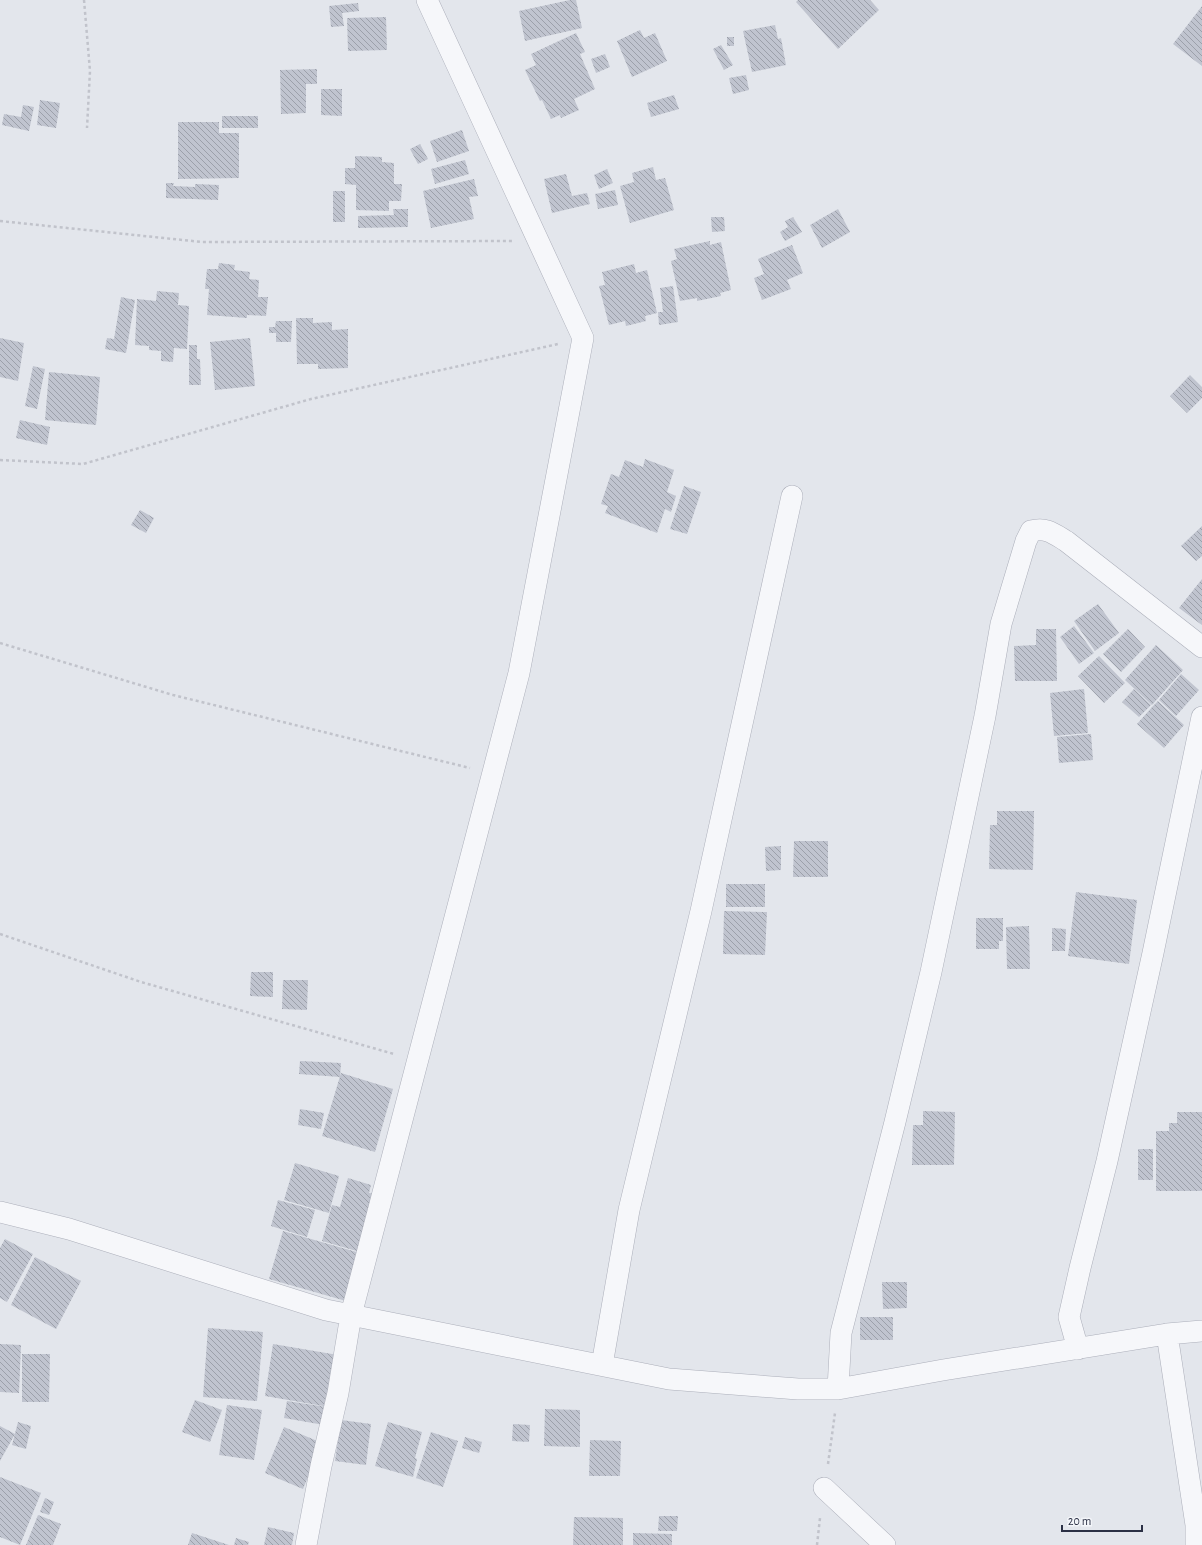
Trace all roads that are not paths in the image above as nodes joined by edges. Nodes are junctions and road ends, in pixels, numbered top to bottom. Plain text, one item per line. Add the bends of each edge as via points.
1 (427, 0) edge
2 (792, 496) dead end
3 (1202, 647) edge
4 (1202, 717) edge
5 (0, 1212) edge
6 (351, 1315) junction
7 (1202, 1331) edge
8 (1167, 1334) junction
9 (1078, 1348) junction
10 (602, 1365) junction
11 (838, 1389) junction
12 (824, 1488) dead end
13 (306, 1545) edge
14 (885, 1545) edge
15 (1196, 1545) edge

1 - 6 street via 584,338 519,673
2 - 10 street via 701,911 628,1210
3 - 11 street via 1066,541 1049,531 1030,531 1001,624 986,716 931,972 842,1333
4 - 9 street via 1107,1161 1069,1317
5 - 6 street via 69,1229 326,1310
6 - 10 street
6 - 13 street via 338,1392
7 - 8 street
8 - 9 street
8 - 15 street via 1196,1525
9 - 11 street
10 - 11 street via 669,1379
12 - 14 street

